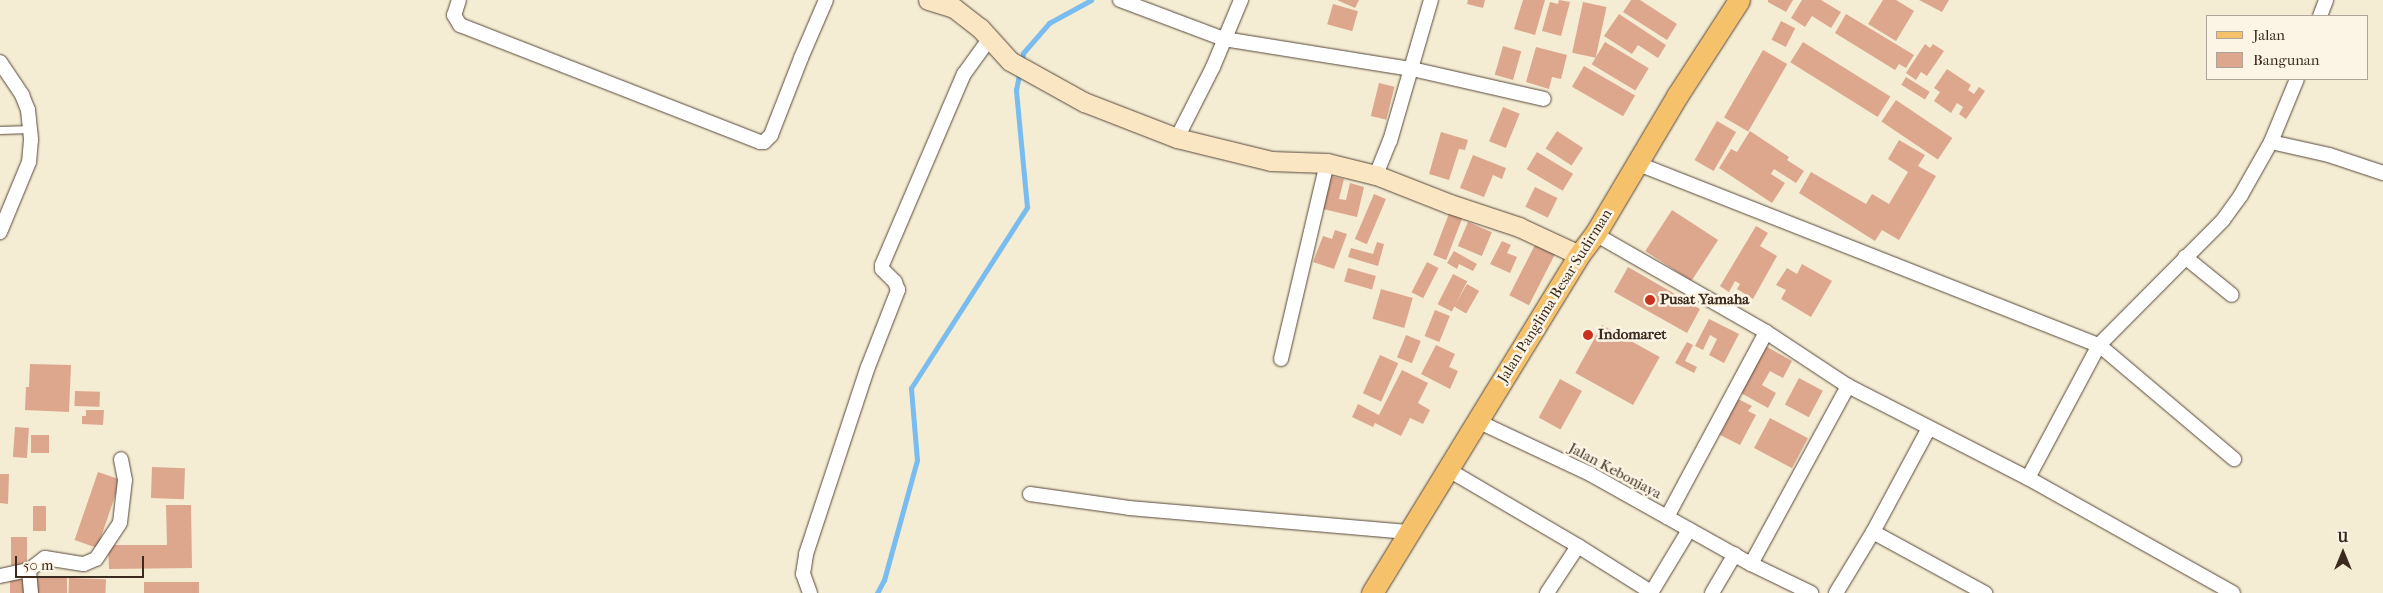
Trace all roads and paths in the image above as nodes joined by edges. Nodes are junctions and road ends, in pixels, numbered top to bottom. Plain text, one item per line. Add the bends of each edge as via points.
1 (459, 0) edge
2 (826, 0) edge
3 (928, 0) edge
4 (1120, 0) edge
5 (1241, 0) edge
6 (1430, 0) edge
7 (1739, 0) edge
8 (990, 38) junction
9 (1224, 39) junction
10 (0, 62) edge
11 (1412, 69) junction
12 (2297, 80) edge
13 (1544, 99) dead end
14 (30, 129) junction
15 (0, 130) edge
16 (1177, 138) junction
17 (2271, 142) junction
18 (1636, 163) junction
19 (1327, 164) junction
20 (2383, 173) edge
21 (1376, 174) junction
22 (0, 232) edge
23 (1595, 234) junction
24 (1579, 255) junction
25 (2185, 257) junction
26 (2232, 295) dead end
27 (1766, 332) junction
28 (2099, 345) junction
29 (1281, 359) dead end
30 (1848, 386) junction
31 (1477, 421) junction
32 (1929, 428) junction
33 (121, 459) dead end
34 (2234, 459) dead end
35 (1447, 469) junction
36 (2028, 478) junction
37 (1030, 494) dead end
38 (1667, 517) junction
39 (1689, 530) junction
40 (1408, 532) junction
41 (1873, 532) junction
42 (1578, 546) junction
43 (1735, 554) junction
44 (1751, 564) junction
45 (29, 570) junction
46 (0, 576) edge
47 (30, 593) edge
48 (810, 593) edge
49 (1372, 593) edge
50 (1547, 593) edge
51 (1651, 593) edge
52 (1712, 593) edge
53 (1811, 593) edge
54 (1836, 593) edge
55 (1985, 593) edge
56 (2233, 593) edge

1 - 2 street via 454,15 460,25 760,142 771,135
3 - 8 main road via 954,8
4 - 9 street
5 - 9 street
6 - 11 street
7 - 18 main road, Jalan Panglima Besar Sudirman
8 - 16 main road via 1010,61 1084,102
8 - 48 street via 964,74 882,265 898,290 868,366 806,554 802,574
9 - 11 street
9 - 16 street
10 - 14 street via 22,95
11 - 13 street
11 - 21 street via 1390,141
12 - 17 street
14 - 15 lane
14 - 22 street via 29,162
16 - 19 main road via 1270,161
17 - 20 street via 2329,155
17 - 25 street via 2223,220
18 - 23 main road, Jalan Panglima Besar Sudirman
18 - 28 street
19 - 21 main road
19 - 29 street
21 - 24 main road via 1519,227
23 - 24 main road, Jalan Panglima Besar Sudirman
23 - 27 street
24 - 31 main road, Jalan Panglima Besar Sudirman
25 - 26 street
25 - 28 street
27 - 30 street
27 - 38 street
28 - 34 street
28 - 36 street
30 - 32 street
30 - 44 street
31 - 35 main road, Jalan Panglima Besar Sudirman
31 - 38 street, Jalan Kebonjaya via 1590,474
32 - 36 street
32 - 41 street
33 - 45 street via 124,480 120,523 100,554 84,564 45,558
35 - 40 main road, Jalan Panglima Besar Sudirman
35 - 42 street
36 - 56 street
37 - 40 street via 1129,508
38 - 39 street, Jalan Kebonjaya
39 - 43 street, Jalan Kebonjaya
39 - 51 street
40 - 49 main road, Jalan Panglima Besar Sudirman
41 - 54 street
41 - 55 street
42 - 50 street
42 - 51 street
43 - 44 street, Jalan Kebonjaya
43 - 52 street
44 - 53 street, Jalan Kebonjaya
45 - 46 street
45 - 47 street

